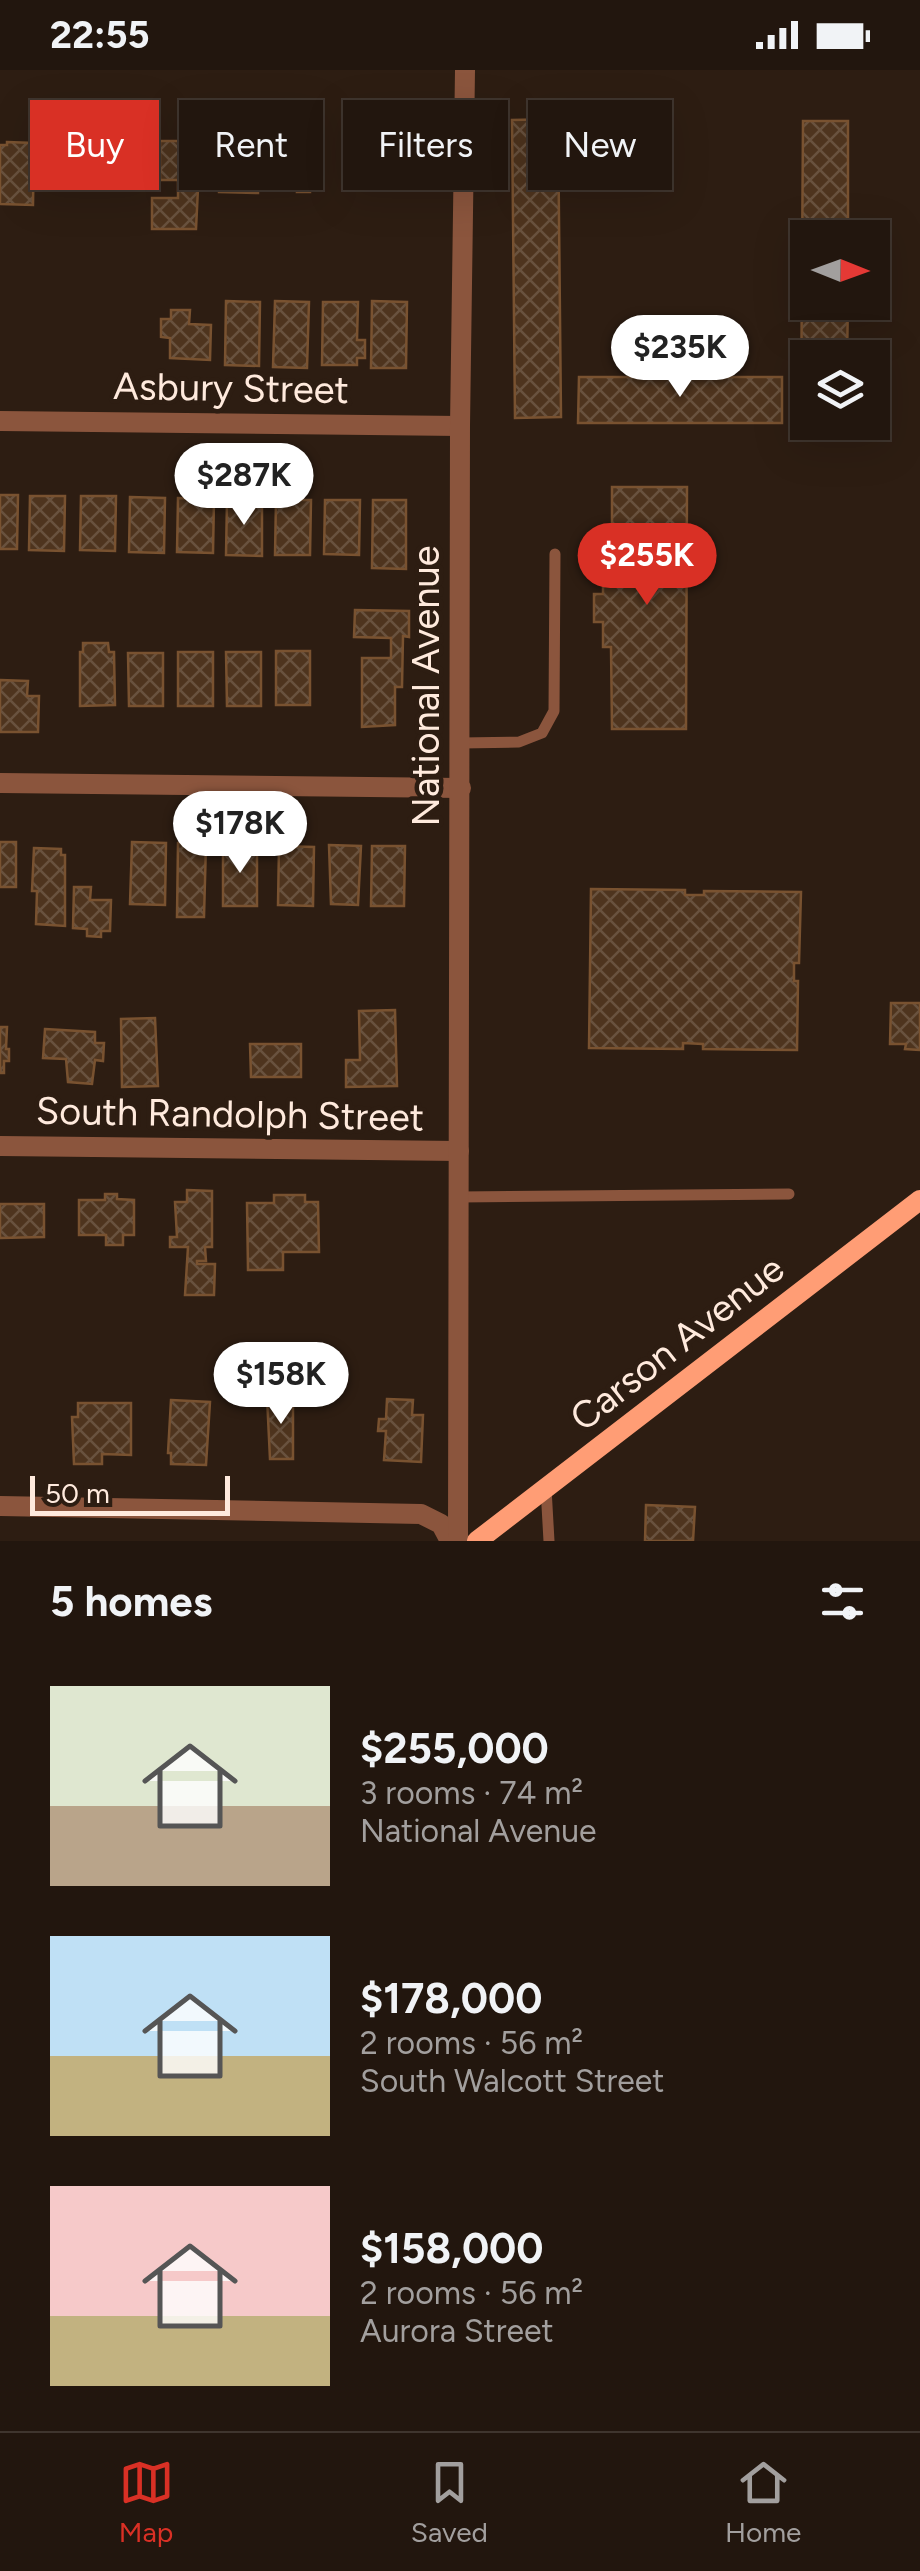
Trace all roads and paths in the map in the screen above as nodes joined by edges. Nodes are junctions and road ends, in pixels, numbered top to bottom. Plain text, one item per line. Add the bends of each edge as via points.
1 (465, 70) edge
2 (0, 421) edge
3 (460, 426) junction
4 (555, 554) dead end
5 (461, 743) junction
6 (0, 783) edge
7 (461, 788) junction
8 (0, 1146) edge
9 (459, 1151) junction
10 (788, 1194) dead end
11 (459, 1197) junction
12 (920, 1200) edge
13 (546, 1488) junction
14 (0, 1506) edge
15 (454, 1541) edge
16 (477, 1541) edge
17 (549, 1541) edge

1 - 3 street, National Avenue
2 - 3 street, Asbury Street
3 - 5 street, National Avenue
4 - 5 lane via 554,711 542,733 531,738
5 - 7 street, National Avenue
6 - 7 street
7 - 9 street, National Avenue
8 - 9 street, South Randolph Street
9 - 11 street, National Avenue
10 - 11 lane
11 - 15 street, National Avenue
12 - 13 main road, Carson Avenue
13 - 16 main road, Carson Avenue
13 - 17 lane
14 - 15 street via 421,1514

